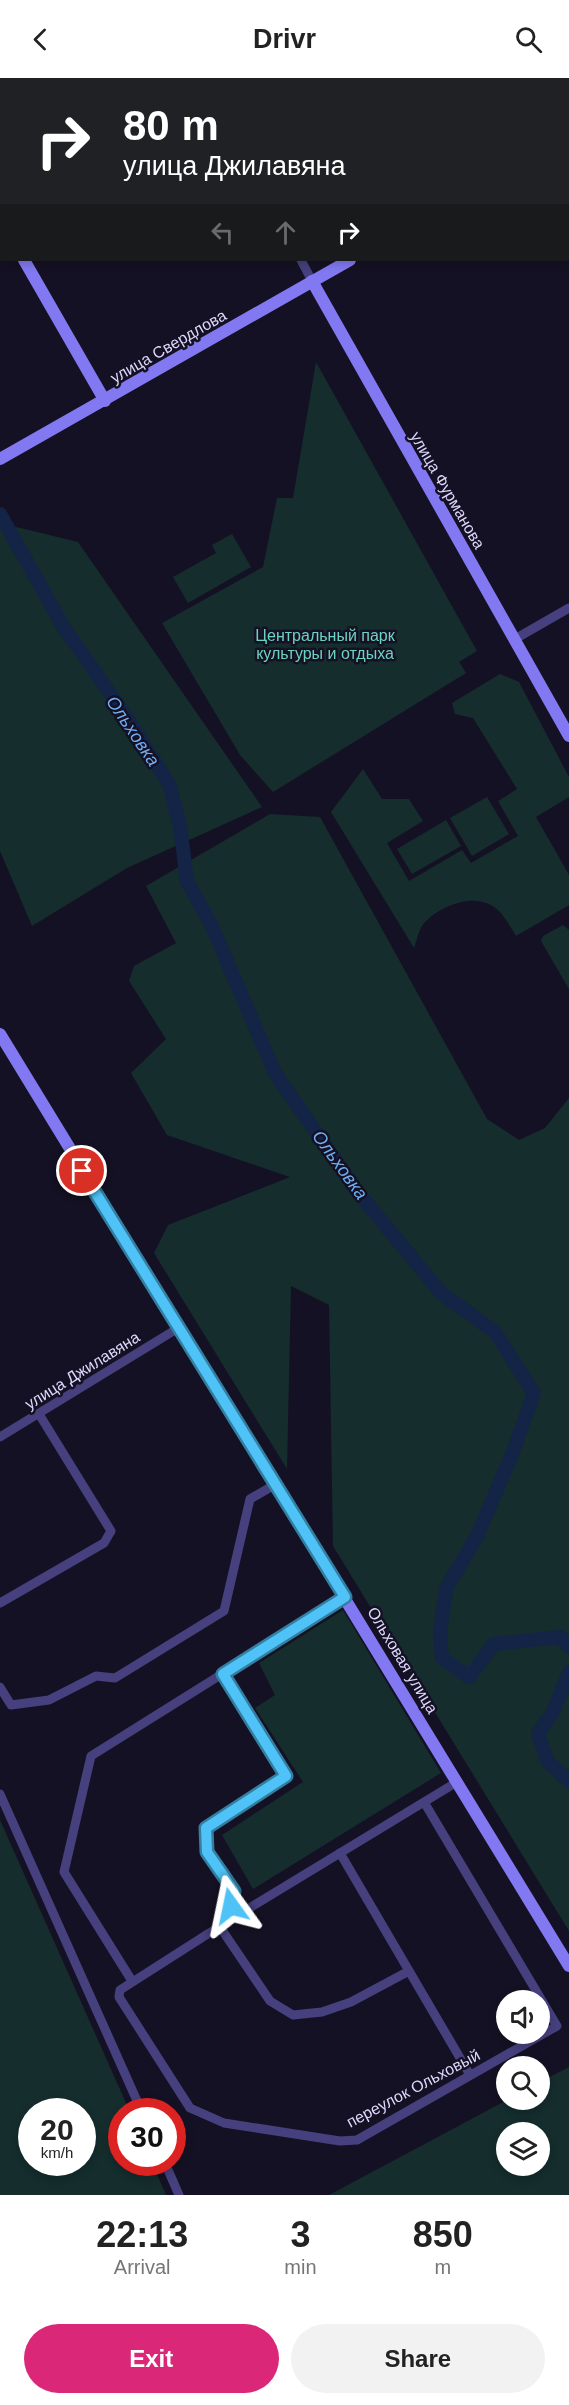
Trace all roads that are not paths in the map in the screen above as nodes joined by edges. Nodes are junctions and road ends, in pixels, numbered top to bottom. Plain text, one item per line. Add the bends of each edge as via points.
1 (25, 261) edge
2 (302, 261) edge
3 (348, 261) edge
4 (312, 281) junction
5 (105, 401) junction
6 (0, 459) edge
7 (569, 608) edge
8 (515, 639) junction
9 (569, 736) edge
10 (0, 1034) edge
11 (180, 1327) junction
12 (39, 1414) junction
13 (0, 1437) edge
14 (276, 1484) junction
15 (345, 1597) junction
16 (0, 1604) edge
17 (223, 1674) junction
18 (0, 1687) edge
19 (458, 1782) junction
20 (0, 1794) edge
21 (424, 1802) junction
22 (340, 1853) junction
23 (224, 1924) junction
24 (569, 1966) edge
25 (409, 1971) junction
26 (132, 1981) junction
27 (470, 2075) junction
28 (136, 2098) edge
29 (171, 2176) edge
30 (179, 2195) edge

1 - 5 main road
2 - 4 street, улица Фурманова
3 - 4 main road, улица Свердлова
4 - 5 main road, улица Свердлова
4 - 8 main road, улица Фурманова
5 - 6 main road, улица Свердлова
7 - 8 street
8 - 9 main road, улица Фурманова
10 - 11 main road, Ольховая улица
11 - 12 street, улица Джилавяна
11 - 14 main road, Ольховая улица
12 - 13 street, улица Джилавяна
12 - 16 street via 111,1531 104,1543
14 - 15 main road, Ольховая улица
14 - 18 street via 250,1499 224,1611 115,1678 96,1676 50,1700 11,1705
15 - 17 street
15 - 19 main road, Ольховая улица
17 - 23 street via 286,1776 206,1828 207,1852 234,1891
17 - 26 street via 91,1756 64,1872
19 - 21 street
19 - 24 main road, Ольховая улица
20 - 28 street
21 - 22 street
21 - 27 street, переулок Ольховый via 558,2026
22 - 23 street
22 - 25 street
23 - 25 street via 270,2001 293,2015 322,2012 351,2002
23 - 26 street
25 - 27 street
26 - 27 street, переулок Ольховый via 120,1990 119,1997 190,2108 224,2123 340,2141 357,2140
29 - 30 street

